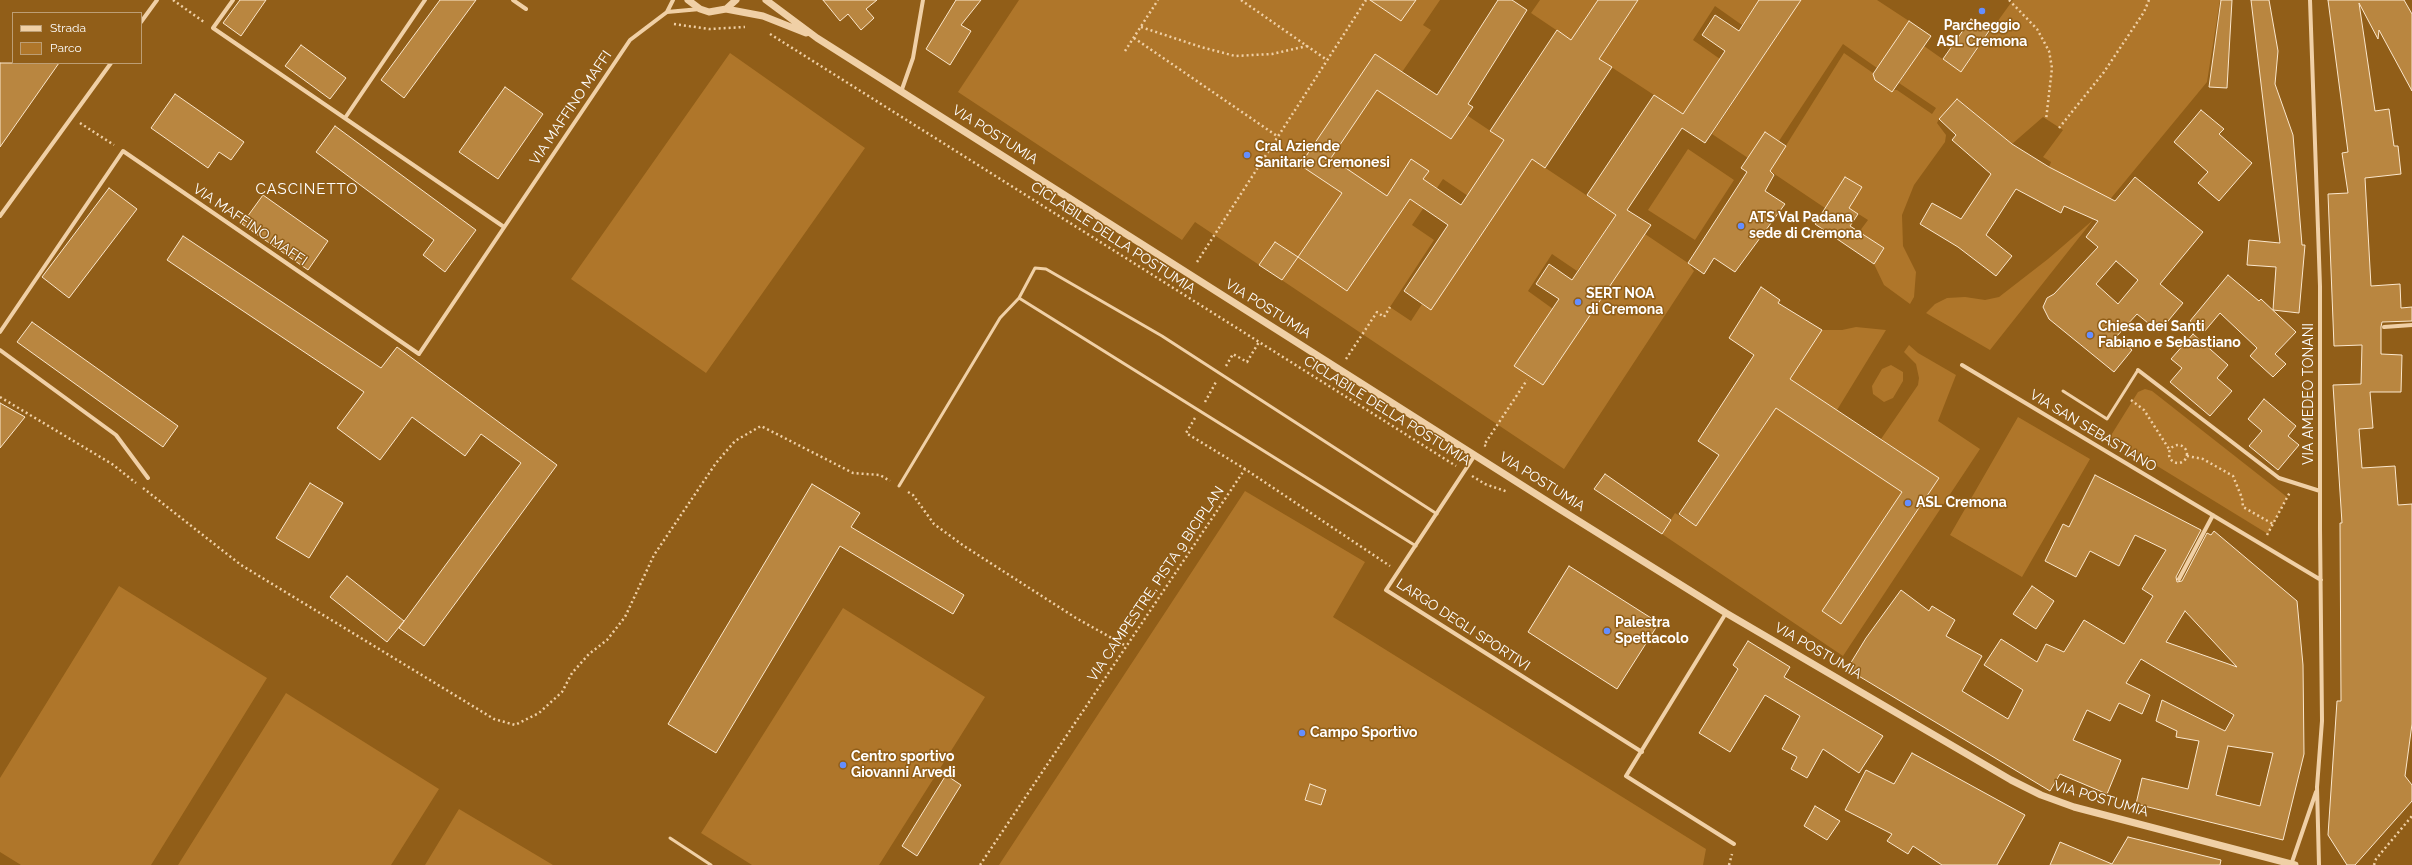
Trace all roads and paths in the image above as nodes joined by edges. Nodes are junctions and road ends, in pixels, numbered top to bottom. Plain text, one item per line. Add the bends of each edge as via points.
1 (157, 0) edge
2 (173, 0) edge
3 (233, 0) edge
4 (425, 0) edge
5 (513, 0) edge
6 (673, 0) edge
7 (688, 0) edge
8 (736, 0) edge
9 (766, 0) edge
10 (923, 0) edge
11 (1158, 0) edge
12 (1241, 0) edge
13 (1366, 0) edge
14 (2009, 0) edge
15 (2149, 0) edge
16 (2310, 0) edge
17 (726, 8) junction
18 (526, 9) dead end
19 (700, 10) junction
20 (667, 12) junction
21 (142, 21) edge
22 (749, 27) dead end
23 (1141, 27) junction
24 (213, 28) junction
25 (767, 33) dead end
26 (817, 38) junction
27 (1134, 38) junction
28 (1307, 46) junction
29 (1125, 51) dead end
30 (1327, 60) junction
31 (110, 64) edge
32 (902, 92) junction
33 (72, 117) junction
34 (345, 118) junction
35 (2046, 120) dead end
36 (2060, 128) dead end
37 (1277, 136) junction
38 (123, 151) junction
39 (0, 216) edge
40 (504, 227) junction
41 (1197, 262) dead end
42 (1019, 298) junction
43 (1390, 307) dead end
44 (2412, 325) edge
45 (2384, 327) dead end
46 (0, 332) edge
47 (1259, 342) junction
48 (0, 350) edge
49 (1962, 365) dead end
50 (1340, 369) junction
51 (2138, 370) joint
52 (1221, 374) junction
53 (1527, 380) dead end
54 (2063, 391) dead end
55 (0, 397) edge
56 (2132, 400) dead end
57 (1199, 412) junction
58 (1490, 449) dead end
59 (2170, 449) junction
60 (1475, 455) junction
61 (2187, 456) junction
62 (1245, 469) junction
63 (1464, 471) junction
64 (148, 478) dead end
65 (2294, 483) junction
66 (899, 486) junction
67 (2320, 491) junction
68 (1512, 494) dead end
69 (1437, 514) junction
70 (2213, 515) junction
71 (2273, 524) junction
72 (2262, 544) junction
73 (1416, 546) junction
74 (1399, 572) junction
75 (2178, 579) dead end
76 (2321, 580) junction
77 (1726, 613) junction
78 (1126, 646) junction
79 (1642, 752) junction
80 (2317, 787) junction
81 (2412, 816) edge
82 (670, 838) dead end
83 (1734, 844) dead end
84 (711, 865) edge
85 (980, 865) edge
86 (2293, 865) edge
87 (2319, 865) edge
88 (2374, 865) edge

1 - 21 street
2 - 24 path
3 - 24 street
4 - 34 street
5 - 18 street
6 - 20 street, VIA MAFFINO MAFFI
7 - 19 street
8 - 17 street
9 - 26 street, VIA POSTUMIA
10 - 32 street via 913,58
11 - 23 path
12 - 28 path
13 - 30 path
14 - 35 path via 2037,29 2049,50 2052,68
15 - 36 path via 2144,12 2104,72
16 - 67 street, VIA AMEDEO TONANI via 2319,204
17 - 19 street, VIA POSTUMIA via 718,12
17 - 26 street, VIA POSTUMIA via 763,16
19 - 20 street
20 - 22 path via 673,24 709,29
20 - 40 street, VIA MAFFINO MAFFI via 630,40
23 - 27 path
23 - 28 path via 1234,56 1272,54
24 - 34 street
25 - 47 path, CICLABILE DELLA POSTUMIA
26 - 32 street, VIA POSTUMIA
27 - 29 path
27 - 37 path
28 - 30 path
30 - 37 path
31 - 33 street
32 - 50 street, VIA POSTUMIA
33 - 38 path
33 - 39 street
34 - 40 street
37 - 41 path
38 - 40 street, VIA MAFFINO MAFFI via 420,354
38 - 46 street
42 - 52 lane via 1035,268 1046,269 1162,336
42 - 57 lane
42 - 66 lane via 1000,318
43 - 50 path via 1384,317 1377,312
44 - 45 street
47 - 52 path via 1247,362 1233,354
47 - 63 path, CICLABILE DELLA POSTUMIA
48 - 64 street via 116,435
49 - 70 street, VIA SAN SEBASTIANO
50 - 60 street, VIA POSTUMIA
51 - 54 lane via 2108,420
51 - 65 street via 2279,478
52 - 57 path
52 - 69 lane
53 - 58 path via 1484,445
55 - 66 path via 112,464 241,565 494,719 515,725 539,713 562,692 572,673 589,654 607,640 625,617 654,555 716,463 735,441 761,426 853,473 880,475
56 - 59 path via 2144,410
57 - 62 path via 1186,433
57 - 73 lane
59 - 61 path via 2174,445 2180,445 2185,448
59 - 61 path via 2170,458 2174,462 2180,463
60 - 63 street, LARGO DEGLI SPORTIVI
60 - 77 street, VIA POSTUMIA
61 - 71 path via 2203,459 2233,476 2244,506
62 - 74 path
62 - 78 path, VIA CAMPESTRE, PISTA 9 BICIPLAN
63 - 68 path, CICLABILE DELLA POSTUMIA via 1485,484
63 - 69 street, LARGO DEGLI SPORTIVI
65 - 67 street
65 - 71 path
66 - 78 path via 913,495 934,524 964,546 1062,610
67 - 76 street, VIA AMEDEO TONANI
69 - 73 street, LARGO DEGLI SPORTIVI
70 - 72 street, VIA SAN SEBASTIANO
70 - 75 street
71 - 72 path
72 - 76 street, VIA SAN SEBASTIANO
73 - 74 street, LARGO DEGLI SPORTIVI
74 - 79 street, LARGO DEGLI SPORTIVI via 1386,590
76 - 80 street, VIA AMEDEO TONANI via 2322,721
77 - 79 street
77 - 86 street, VIA POSTUMIA via 2010,780 2041,795 2074,807
78 - 85 path, VIA CAMPESTRE, PISTA 9 BICIPLAN
79 - 83 street via 1626,776
80 - 86 street, VIA AMEDEO TONANI
80 - 87 street, VIA AMEDEO TONANI
81 - 88 path via 2376,859
82 - 84 lane

